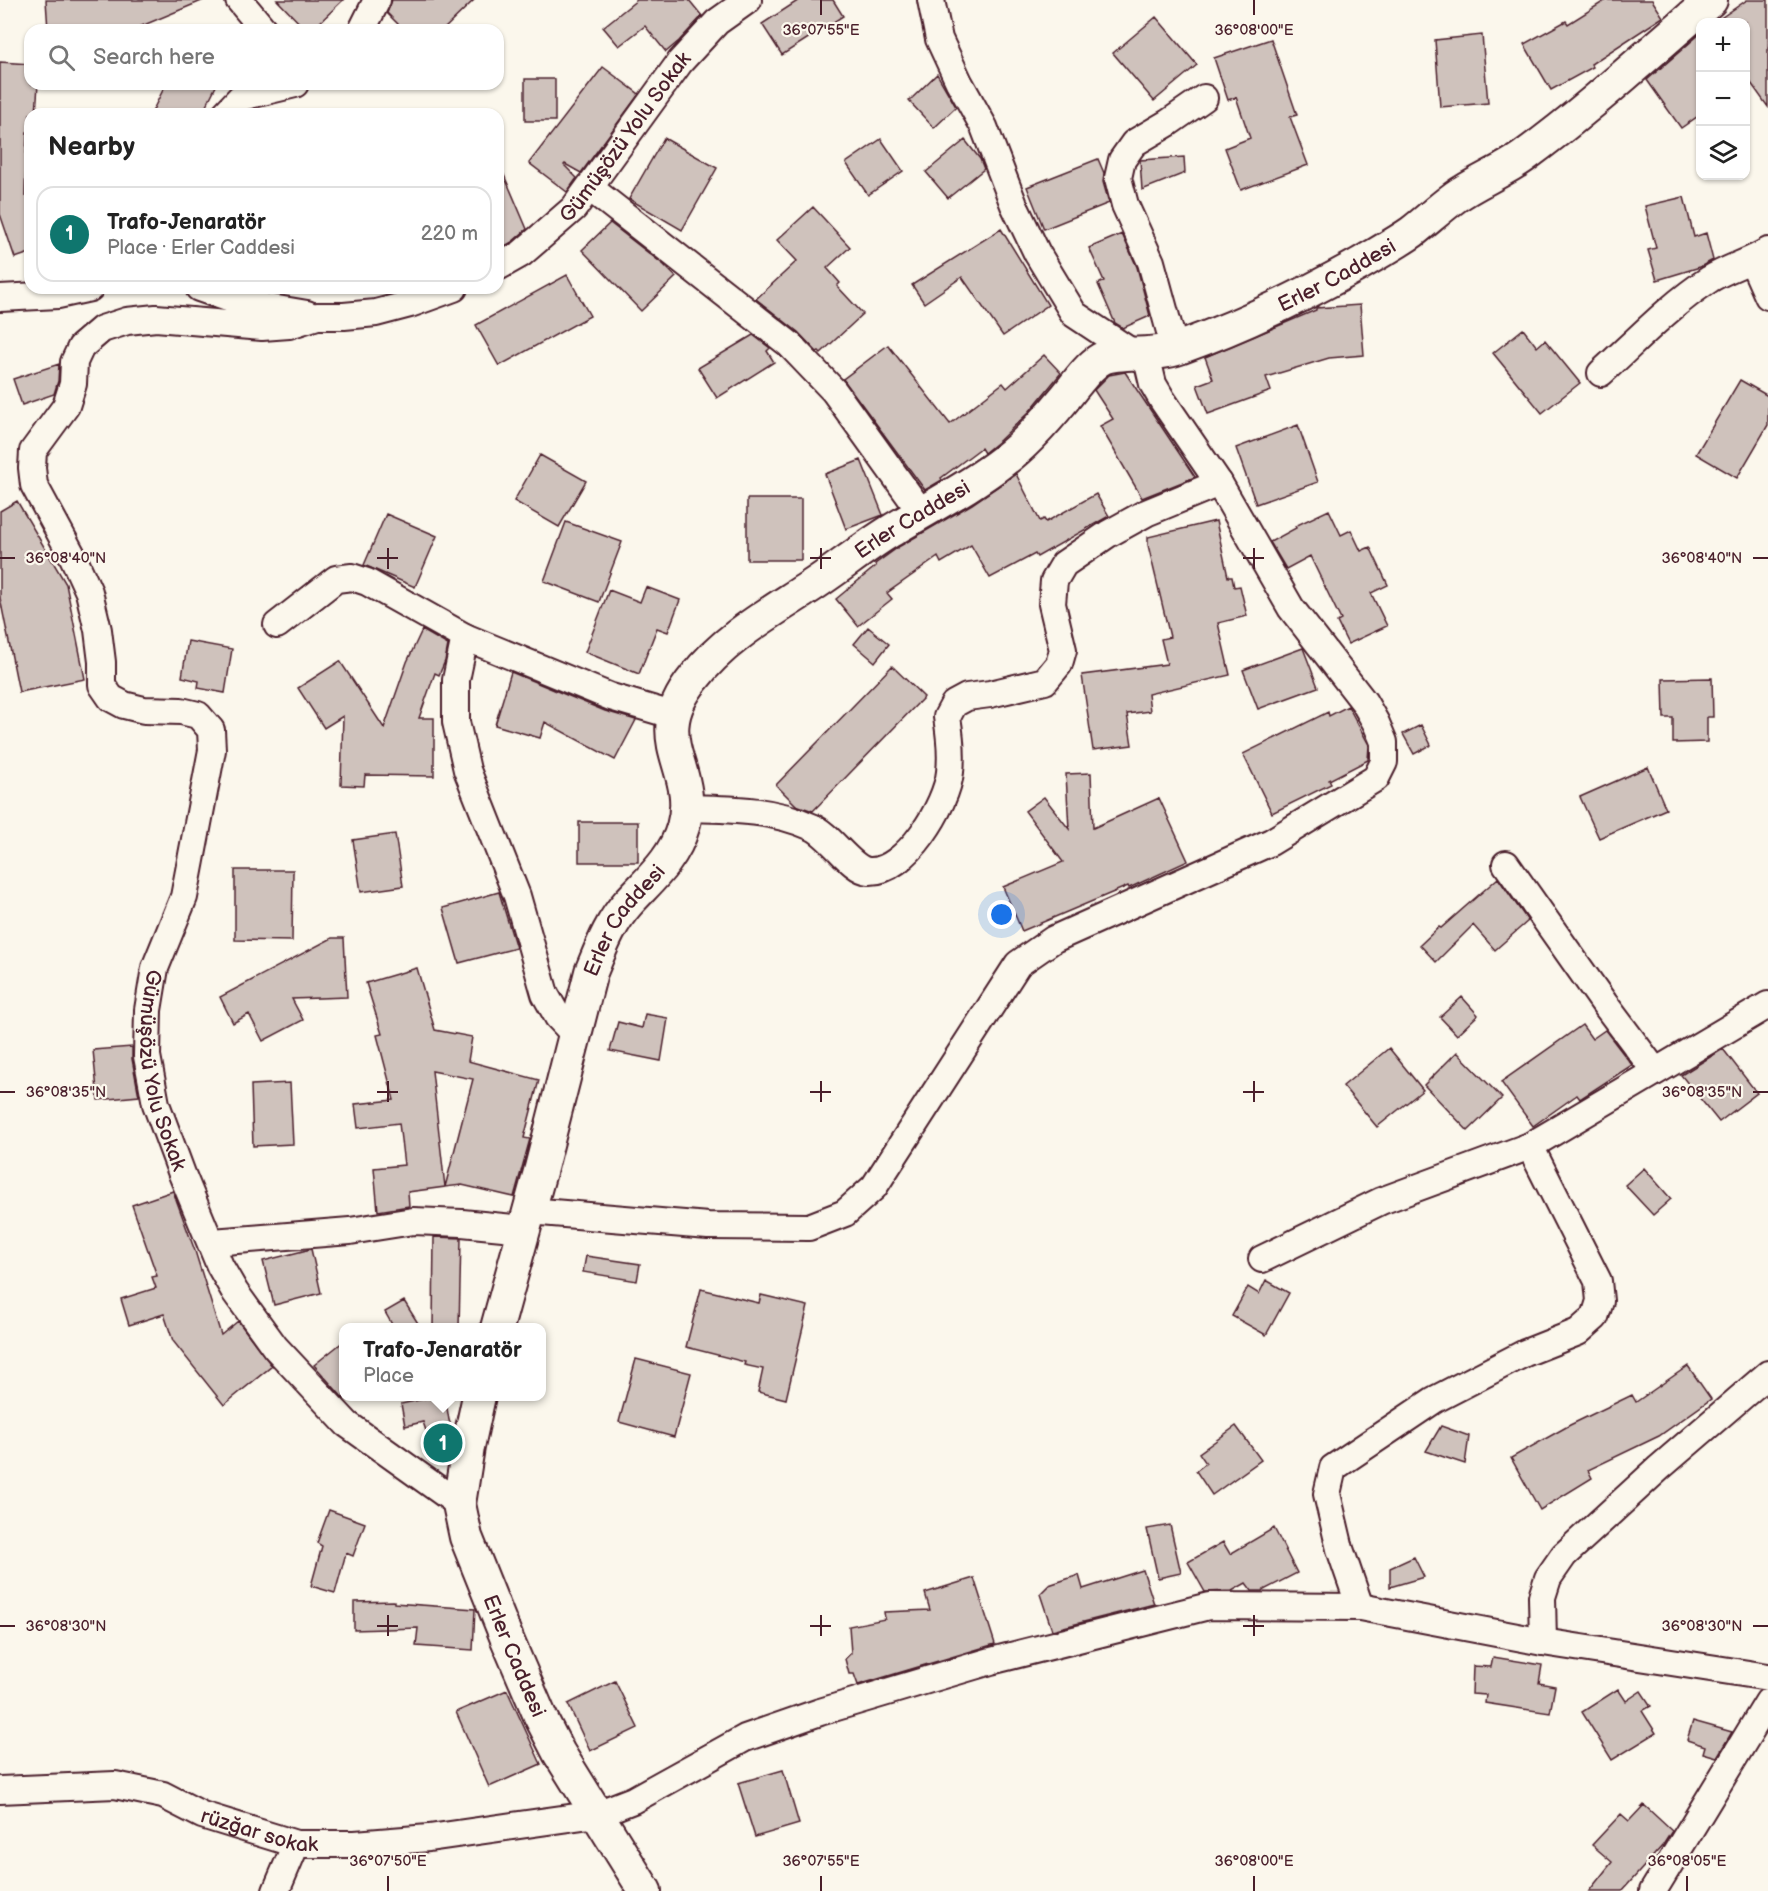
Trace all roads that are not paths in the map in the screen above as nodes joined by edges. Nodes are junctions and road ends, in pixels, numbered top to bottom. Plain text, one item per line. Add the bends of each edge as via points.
1 (239, 0) edge
2 (377, 0) edge
3 (748, 0) edge
4 (931, 0) edge
5 (1711, 0) edge
6 (259, 24) edge
7 (365, 24) edge
8 (271, 90) edge
9 (239, 98) edge
10 (1204, 98) dead end
11 (590, 188) junction
12 (1760, 256) edge
13 (504, 264) edge
14 (63, 294) edge
15 (216, 294) edge
16 (438, 294) edge
17 (1768, 296) edge
18 (0, 298) edge
19 (317, 316) junction
20 (1175, 350) junction
21 (1137, 354) junction
22 (1601, 373) dead end
23 (1219, 483) junction
24 (921, 512) junction
25 (277, 625) dead end
26 (465, 637) junction
27 (672, 715) junction
28 (687, 808) junction
29 (1506, 864) dead end
30 (1768, 1005) edge
31 (575, 1035) junction
32 (1655, 1071) junction
33 (1530, 1146) junction
34 (526, 1220) junction
35 (212, 1242) junction
36 (1262, 1259) dead end
37 (497, 1323) edge
38 (1768, 1374) edge
39 (478, 1401) edge
40 (459, 1504) junction
41 (1360, 1607) junction
42 (1543, 1642) junction
43 (1768, 1677) edge
44 (1768, 1702) edge
45 (0, 1790) edge
46 (597, 1814) junction
47 (296, 1844) junction
48 (276, 1891) edge
49 (645, 1891) edge
50 (1653, 1891) edge

1 - 6 street
2 - 7 street
3 - 11 street, Gümüşözü Yolu Sokak via 717,22 680,62
4 - 21 street via 939,39 984,127 1037,253 1074,314
5 - 20 street, Erler Caddesi via 1521,159 1456,196 1410,233 1356,266 1264,312
8 - 9 street
10 - 20 street via 1134,144 1122,160 1118,178 1125,205 1151,262
11 - 13 street, Gümüşözü Yolu Sokak via 554,228
11 - 24 street via 789,344 834,391
12 - 17 street
12 - 22 street via 1711,278
14 - 18 street
15 - 19 street via 242,303
16 - 19 street, Gümüşözü Yolu Sokak via 376,313
19 - 35 street, Gümüşözü Yolu Sokak via 290,325 262,327 156,318 102,329 81,347 74,362 66,406 33,451 34,485 89,592 98,630 102,685 111,698 124,705 198,715 211,730 210,759 184,897 155,968 148,1010 147,1056 156,1104
20 - 21 street, Erler Caddesi
21 - 23 street via 1148,363 1163,401
21 - 24 street, Erler Caddesi via 1110,355 1099,360 1005,460
23 - 28 street via 1146,513 1064,564 1054,581 1052,604 1063,650 1059,664 1045,681 967,697 954,704 947,717 951,774 942,798 913,847 888,867 868,871 854,865 814,828 782,816 739,809
23 - 34 street via 1291,608 1376,723 1384,742 1384,762 1376,778 1271,842 1054,939 1018,964 874,1187 845,1213 809,1227
24 - 27 street, Erler Caddesi via 733,639 692,679
25 - 26 street via 336,579 352,578
26 - 27 street via 611,697
26 - 31 street via 456,680 456,722 467,770 517,896 545,994 558,1017
27 - 28 street, Erler Caddesi via 671,734
28 - 31 street, Erler Caddesi via 682,832 670,856 628,903 603,942
29 - 32 street
30 - 32 street
31 - 34 street, Erler Caddesi
32 - 33 street
33 - 36 street via 1381,1201
33 - 41 street via 1598,1281 1600,1301 1595,1317 1578,1332 1525,1353 1434,1400 1333,1468 1326,1494
34 - 35 street via 413,1221 350,1231
34 - 37 street, Erler Caddesi
35 - 40 street, Gümüşözü Yolu Sokak via 235,1292 275,1347 316,1392 348,1424
38 - 42 street via 1564,1555 1548,1578 1542,1597
39 - 40 street, Erler Caddesi
40 - 46 street, Erler Caddesi via 479,1573 540,1716
41 - 42 street, rüzğar sokak
41 - 46 street, rüzğar sokak via 1209,1606 991,1661 745,1738 633,1800
42 - 43 street, rüzğar sokak
44 - 50 street
45 - 47 street, rüzğar sokak via 115,1785 163,1795 202,1815
46 - 47 street, rüzğar sokak via 419,1839 355,1845
46 - 49 street, Erler Caddesi
47 - 48 street

